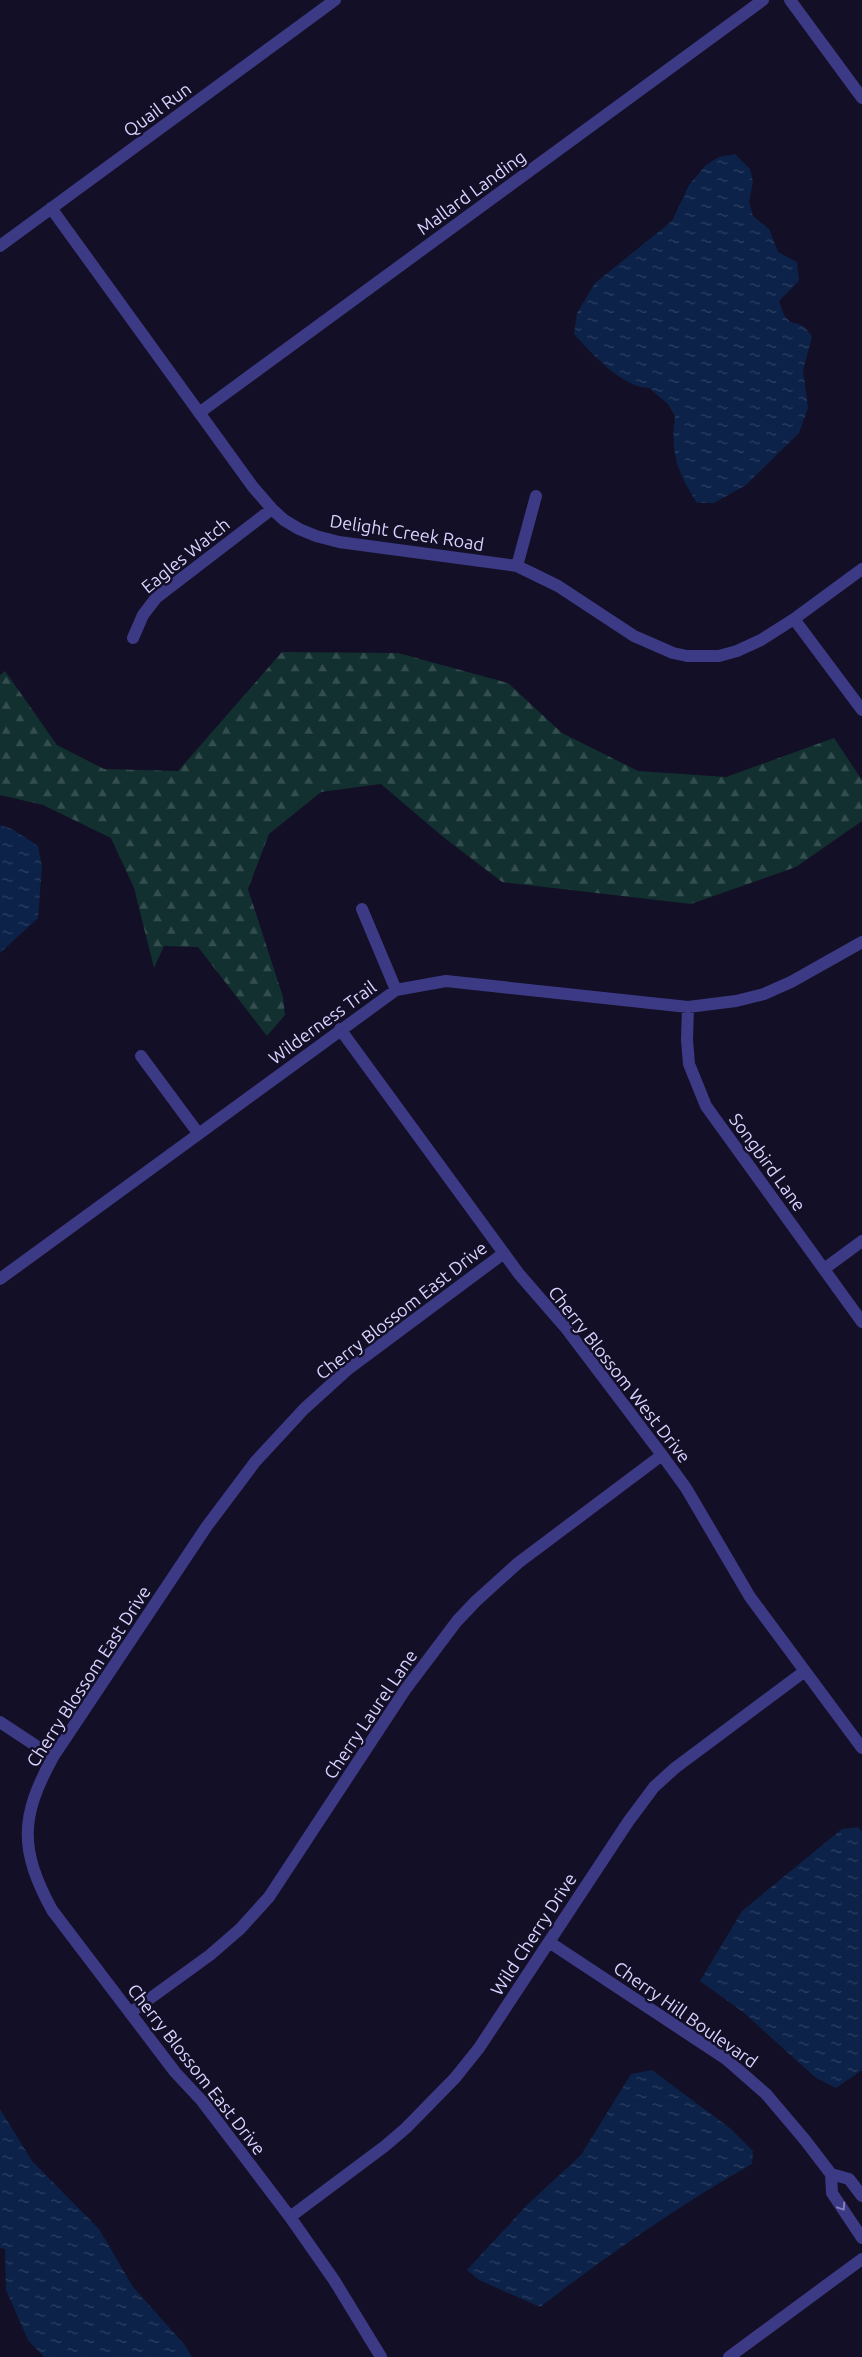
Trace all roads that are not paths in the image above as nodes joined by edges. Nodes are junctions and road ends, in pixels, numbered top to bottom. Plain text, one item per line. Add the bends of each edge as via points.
1 (334, 0) edge
2 (763, 0) edge
3 (790, 0) edge
4 (862, 98) edge
5 (51, 208) junction
6 (0, 246) edge
7 (199, 413) junction
8 (536, 496) dead end
9 (272, 509) junction
10 (517, 566) junction
11 (862, 569) edge
12 (794, 619) junction
13 (133, 638) dead end
14 (862, 710) edge
15 (362, 909) dead end
16 (862, 942) edge
17 (396, 990) junction
18 (688, 1007) junction
19 (340, 1029) junction
20 (141, 1056) dead end
21 (198, 1133) junction
22 (862, 1241) edge
23 (504, 1253) junction
24 (824, 1269) junction
25 (0, 1279) edge
26 (862, 1322) edge
27 (662, 1455) junction
28 (805, 1671) junction
29 (0, 1722) edge
30 (862, 1748) edge
31 (53, 1757) junction
32 (549, 1942) junction
33 (130, 2013) junction
34 (831, 2174) junction
35 (862, 2196) edge
36 (290, 2217) junction
37 (862, 2238) edge
38 (862, 2259) edge
39 (381, 2357) edge
40 (729, 2357) edge

1 - 5 street, Quail Run
2 - 7 street, Mallard Landing
3 - 4 street
5 - 6 street, Quail Run
5 - 7 street, Delight Creek Road
7 - 9 street, Delight Creek Road
8 - 10 street
9 - 10 street, Delight Creek Road via 299,529 339,542
9 - 13 street, Eagles Watch via 156,598 143,615
10 - 12 street, Delight Creek Road via 558,586 615,625 672,653 719,656 737,651 762,640
11 - 12 street, Delight Creek Road
12 - 14 street
15 - 17 street
16 - 18 street, Wilderness Trail via 764,994
17 - 18 street, Wilderness Trail via 446,981
17 - 19 street, Wilderness Trail
18 - 24 street, Songbird Lane via 689,1064 706,1106
19 - 21 street, Wilderness Trail
19 - 23 street, Cherry Blossom West Drive
20 - 21 street
21 - 25 street, Wilderness Trail
22 - 24 street
23 - 27 street, Cherry Blossom West Drive
23 - 31 street, Cherry Blossom East Drive via 347,1370 304,1409 255,1462 207,1526
24 - 26 street, Songbird Lane
27 - 28 street, Cherry Blossom West Drive via 686,1488 750,1597
27 - 33 street, Cherry Laurel Lane via 518,1563 476,1601 405,1690 269,1897 210,1955
28 - 30 street, Cherry Blossom West Drive
28 - 32 street, Wild Cherry Drive via 687,1758 654,1787
29 - 31 street
31 - 33 street, Cherry Blossom East Drive via 29,1814 28,1846 34,1873 52,1910
32 - 34 street, Cherry Hill Boulevard via 749,2077 790,2121
32 - 36 street, Wild Cherry Drive via 455,2078 385,2146
33 - 36 street, Cherry Blossom East Drive
34 - 35 street, Cherry Hill Boulevard via 849,2179
34 -> 37 street, Cherry Hill Boulevard via 832,2192
36 - 39 street, Cherry Blossom East Drive via 334,2280
38 - 40 street

